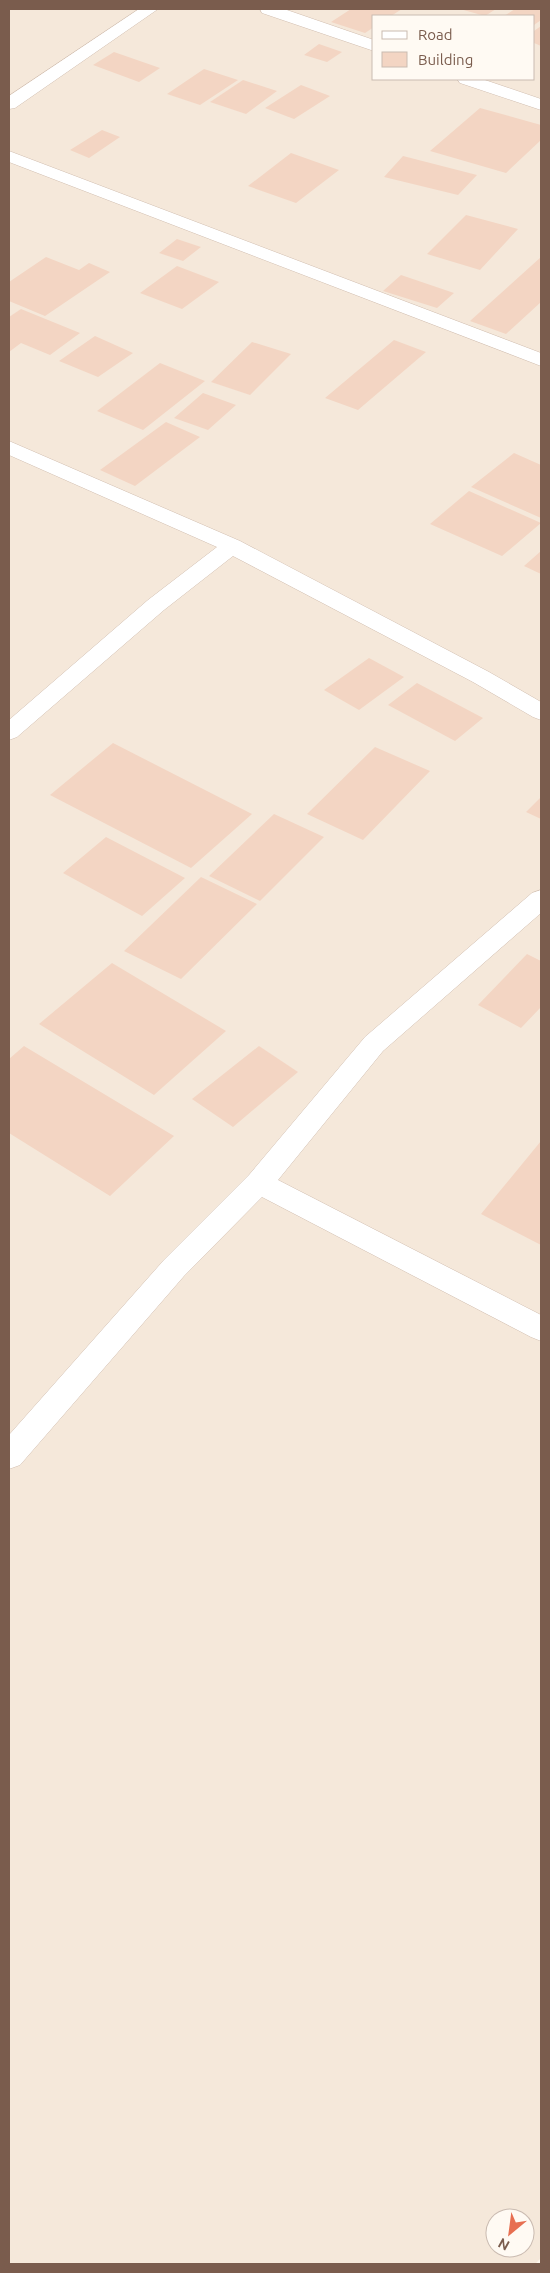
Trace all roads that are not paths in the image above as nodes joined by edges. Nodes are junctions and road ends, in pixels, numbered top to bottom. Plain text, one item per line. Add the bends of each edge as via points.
1 (150, 9) edge
2 (268, 9) edge
3 (372, 45) edge
4 (469, 80) edge
5 (9, 104) edge
6 (541, 105) edge
7 (9, 156) edge
8 (541, 360) edge
9 (9, 448) edge
10 (232, 546) junction
11 (541, 712) edge
12 (9, 732) edge
13 (541, 900) edge
14 (259, 1183) junction
15 (541, 1329) edge
16 (9, 1456) edge

1 - 5 street
2 - 3 street
4 - 6 street
7 - 8 street
9 - 10 street
10 - 11 street
10 - 12 street via 156,605
13 - 14 street via 374,1044
14 - 15 street
14 - 16 street via 174,1268

